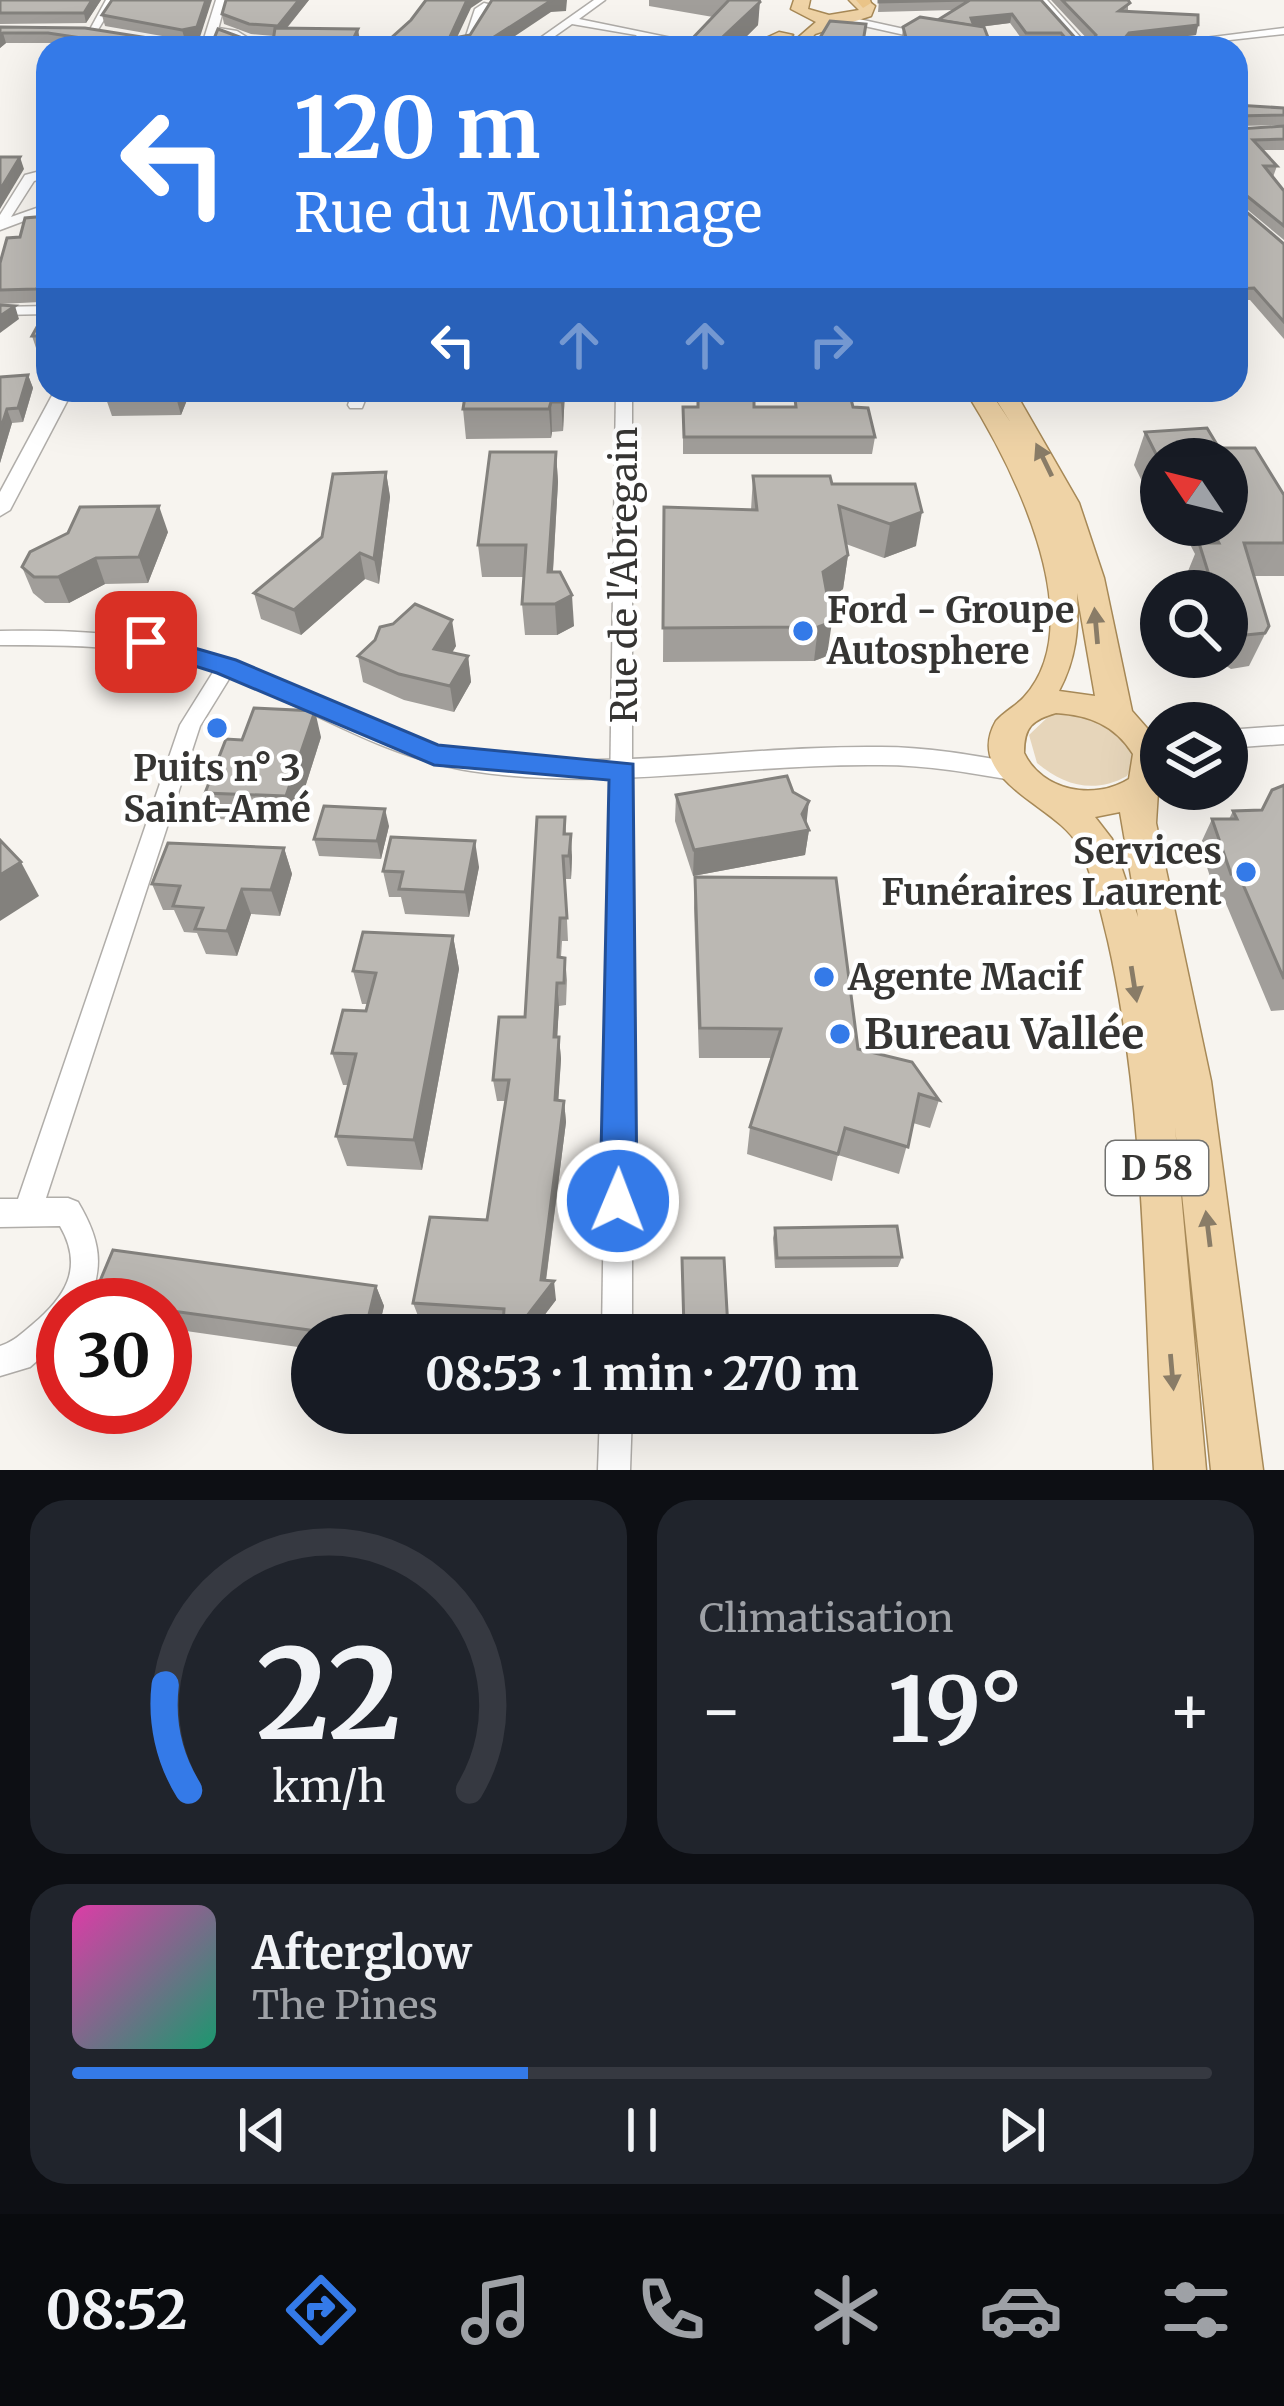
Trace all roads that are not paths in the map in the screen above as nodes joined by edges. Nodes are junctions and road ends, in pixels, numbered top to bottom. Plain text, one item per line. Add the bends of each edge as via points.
1 (110, 0) edge
2 (221, 0) edge
3 (600, 0) edge
4 (1042, 0) edge
5 (863, 3) edge
6 (797, 4) edge
7 (487, 5) edge
8 (840, 19) junction
9 (572, 21) junction
10 (895, 29) junction
11 (1284, 31) edge
12 (113, 35) edge
13 (210, 36) edge
14 (471, 36) edge
15 (549, 36) edge
16 (628, 36) edge
17 (785, 36) edge
18 (799, 36) edge
19 (925, 36) edge
20 (1074, 36) edge
21 (1239, 36) edge
22 (36, 176) edge
23 (36, 212) edge
24 (0, 225) edge
25 (0, 310) edge
26 (36, 310) edge
27 (58, 402) edge
28 (624, 402) edge
29 (984, 402) edge
30 (1010, 402) edge
31 (0, 511) edge
32 (0, 638) edge
33 (226, 667) junction
34 (1035, 706) junction
35 (1008, 728) junction
36 (1284, 735) edge
37 (1248, 738) edge
38 (1140, 744) edge
39 (1140, 748) edge
40 (945, 757) junction
41 (1140, 757) edge
42 (623, 771) junction
43 (1017, 772) junction
44 (1060, 800) junction
45 (1140, 800) edge
46 (14, 1211) edge
47 (84, 1278) edge
48 (617, 1314) edge
49 (36, 1341) edge
50 (0, 1361) edge
51 (615, 1434) edge
52 (614, 1470) edge
53 (1180, 1470) edge
54 (1237, 1470) edge

1 - 12 street via 86,31
2 - 13 street
3 - 9 street
4 - 20 street
5 - 8 main road
5 - 10 street
6 - 8 main road
6 - 17 main road via 798,22
7 - 14 street
8 - 10 street
8 - 18 main road
9 - 15 street
9 - 16 street
10 - 19 street
11 - 21 street
22 - 24 street
23 - 24 street
25 - 26 street
27 - 31 street
28 - 42 street, Rue de l'Abregain
29 - 34 main road via 1045,521 1062,604 1062,656
38 -> 30 main road, D 58 via 1104,678 1078,534
32 - 33 street via 146,642
33 - 42 street via 434,755
33 - 46 street via 184,739
34 - 35 main road
34 - 39 main road via 1081,703
35 - 40 street
35 - 43 main road via 1006,749
36 - 37 street
40 - 42 street
40 - 43 street
41 - 44 main road via 1110,805
42 - 48 street, Rue de l'Abregain
43 - 44 main road
44 -> 53 main road, D 58 via 1094,839 1127,942 1152,1102
54 -> 45 main road, D 58 via 1185,1047 1137,836
46 - 47 street via 68,1212 87,1242
49 - 50 street
51 - 52 street

